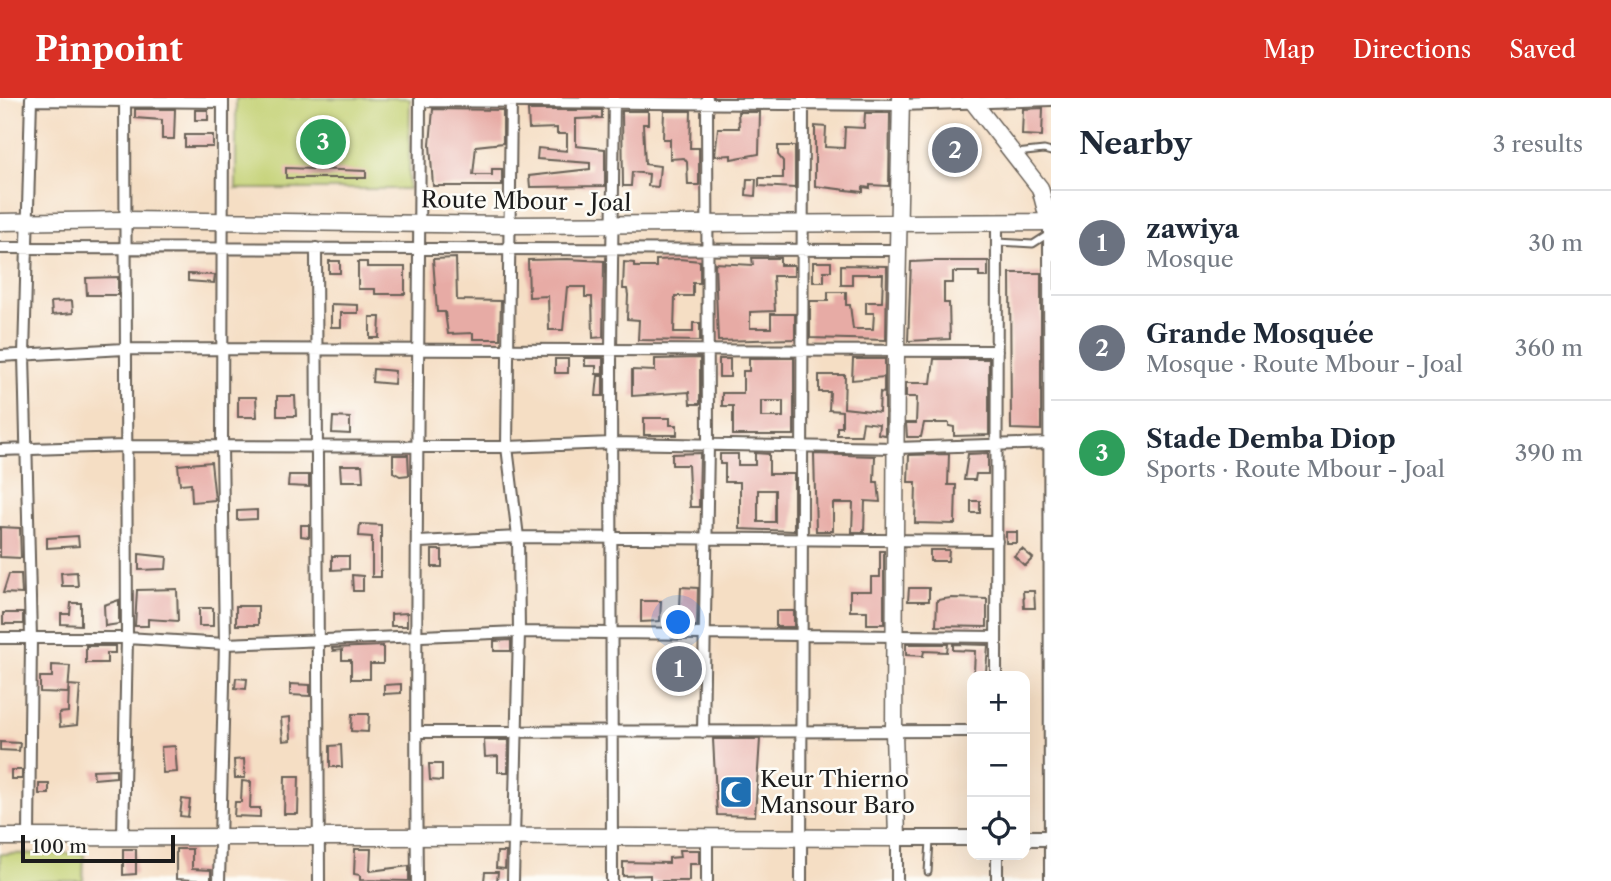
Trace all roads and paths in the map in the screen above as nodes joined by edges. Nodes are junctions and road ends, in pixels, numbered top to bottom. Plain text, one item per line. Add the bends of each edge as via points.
1 (31, 99) edge
2 (125, 99) edge
3 (223, 100) edge
4 (420, 100) edge
5 (511, 100) edge
6 (614, 100) edge
7 (707, 100) edge
8 (1051, 100) edge
9 (803, 101) edge
10 (901, 101) edge
11 (972, 101) edge
12 (1051, 152) edge
13 (1013, 154) junction
14 (1048, 200) edge
15 (125, 220) junction
16 (27, 221) junction
17 (223, 221) junction
18 (998, 221) junction
19 (0, 222) edge
20 (420, 222) junction
21 (803, 222) junction
22 (900, 222) junction
23 (614, 224) junction
24 (510, 225) junction
25 (706, 225) junction
26 (1050, 225) edge
27 (997, 242) junction
28 (0, 248) edge
29 (27, 248) junction
30 (125, 248) junction
31 (223, 248) junction
32 (316, 248) junction
33 (419, 248) junction
34 (706, 248) junction
35 (803, 249) junction
36 (510, 250) junction
37 (613, 250) junction
38 (899, 250) junction
39 (1050, 251) edge
40 (124, 349) junction
41 (222, 349) junction
42 (318, 349) junction
43 (419, 350) junction
44 (507, 350) junction
45 (611, 351) junction
46 (705, 351) junction
47 (802, 351) junction
48 (896, 351) junction
49 (997, 351) junction
50 (1050, 352) edge
51 (24, 355) junction
52 (0, 356) edge
53 (612, 443) junction
54 (997, 443) junction
55 (1050, 443) edge
56 (124, 446) junction
57 (222, 446) junction
58 (319, 446) junction
59 (708, 446) junction
60 (418, 447) junction
61 (508, 447) junction
62 (803, 447) junction
63 (896, 448) junction
64 (0, 450) edge
65 (25, 450) junction
66 (518, 537) junction
67 (612, 539) junction
68 (706, 539) junction
69 (803, 539) junction
70 (997, 541) junction
71 (419, 542) junction
72 (897, 542) junction
73 (1050, 543) edge
74 (519, 632) junction
75 (612, 635) junction
76 (802, 635) junction
77 (896, 635) junction
78 (1050, 635) edge
79 (705, 636) junction
80 (996, 637) junction
81 (0, 638) edge
82 (31, 638) junction
83 (127, 638) junction
84 (414, 639) junction
85 (317, 641) junction
86 (225, 644) junction
87 (996, 671) edge
88 (967, 731) edge
89 (416, 732) junction
90 (516, 732) junction
91 (703, 732) junction
92 (802, 732) junction
93 (894, 732) junction
94 (610, 733) junction
95 (1050, 734) edge
96 (613, 835) junction
97 (0, 836) edge
98 (218, 836) junction
99 (707, 836) junction
100 (29, 837) junction
101 (123, 837) junction
102 (802, 837) junction
103 (513, 838) junction
104 (897, 838) junction
105 (930, 838) junction
106 (967, 838) edge
107 (1030, 838) edge
108 (1051, 838) edge
109 (319, 839) junction
110 (416, 839) junction
111 (997, 860) edge
112 (928, 872) dead end
113 (219, 881) edge
114 (319, 881) edge
115 (417, 881) edge
116 (513, 881) edge
117 (612, 881) edge
118 (707, 881) edge
119 (802, 881) edge
120 (897, 881) edge
121 (998, 881) edge
122 (1050, 881) edge

1 - 2 street
1 - 16 street
2 - 3 street
2 - 15 street
3 - 17 street
4 - 5 street
4 - 20 street
5 - 6 street
5 - 24 street
6 - 7 street
6 - 23 street
7 - 9 street
7 - 25 street
8 - 11 street
9 - 10 street
9 - 21 street
10 - 11 street
10 - 22 main road
11 - 13 main road
12 - 13 lane
13 - 14 main road
14 - 26 main road
15 - 16 main road, Route Mbour - Joal
15 - 17 main road, Route Mbour - Joal
15 - 30 street
16 - 19 main road, Route Mbour - Joal
16 - 29 street
17 - 20 main road, Route Mbour - Joal
17 - 31 street
18 - 22 main road, Route Mbour - Joal
18 - 26 main road, Route Mbour - Joal
18 - 27 street
20 - 24 main road, Route Mbour - Joal
20 - 33 street
21 - 22 main road, Route Mbour - Joal
21 - 25 main road, Route Mbour - Joal
21 - 35 street
22 - 38 main road
23 - 24 main road, Route Mbour - Joal
23 - 25 main road, Route Mbour - Joal
23 - 37 street
24 - 36 street
25 - 34 street
26 - 27 lane via 1033,244
26 - 39 street
27 - 49 street
28 - 29 street
29 - 30 street
29 - 51 street
30 - 31 street
30 - 40 street
31 - 32 street
31 - 41 street
32 - 33 street
32 - 42 street
33 - 36 street
33 - 43 street
34 - 35 street
34 - 37 street
34 - 46 street
35 - 38 street
35 - 47 street
36 - 37 street
36 - 44 street
37 - 45 street
38 - 48 main road
39 - 50 street
40 - 41 street
40 - 51 street
40 - 56 street
41 - 42 street
41 - 57 street
42 - 43 street
42 - 58 street
43 - 44 street
43 - 60 street
44 - 45 street
44 - 61 street
45 - 46 street
45 - 53 street
46 - 47 street
46 - 59 street
47 - 48 street
47 - 62 street
48 - 49 street
48 - 63 main road
49 - 54 street
50 - 55 street
51 - 52 street
51 - 65 street
53 - 59 street
53 - 61 street
53 - 67 street
54 - 55 street
54 - 63 street
54 - 70 street
55 - 73 street
56 - 57 street
56 - 65 street
56 - 83 street
57 - 58 street
57 - 86 street
58 - 60 street
58 - 85 street
59 - 62 street
59 - 68 street
60 - 61 street
60 - 71 street
61 - 66 street
62 - 63 street
62 - 69 street
63 - 72 main road
64 - 65 street
65 - 82 street
66 - 67 street
66 - 71 street
66 - 74 street
67 - 68 street
67 - 75 street
68 - 69 street
68 - 79 street
69 - 72 street
69 - 76 street
70 - 72 street
70 - 80 street
71 - 84 street
72 - 77 main road
73 - 78 street
74 - 75 street
74 - 84 street
74 - 90 street
75 - 79 street
75 - 94 street
76 - 77 street
76 - 79 street
76 - 92 street
77 - 80 street
77 - 93 main road
78 - 95 street
79 - 91 street
80 - 87 street
81 - 82 street
82 - 83 street
82 - 100 street
83 - 86 street
83 - 101 street
84 - 85 street
84 - 89 street
85 - 86 street
85 - 109 street
86 - 98 street
88 - 93 street
89 - 90 street
89 - 110 street
90 - 94 street
90 - 103 street
91 - 92 street
91 - 94 street
92 - 93 street
92 - 102 street
93 - 104 main road
94 - 96 street
95 - 108 street
96 - 99 main road
96 - 103 main road
96 - 117 street
97 - 100 main road
98 - 101 main road
98 - 109 main road
98 - 113 street
99 - 102 main road
99 - 118 street
100 - 101 main road
102 - 104 main road
102 - 119 street
103 - 110 main road
103 - 116 street
104 - 105 street
104 - 120 street
105 - 106 street
105 - 112 lane
107 - 108 street
108 - 122 street
109 - 110 main road
109 - 114 street
110 - 115 street
111 - 121 street

